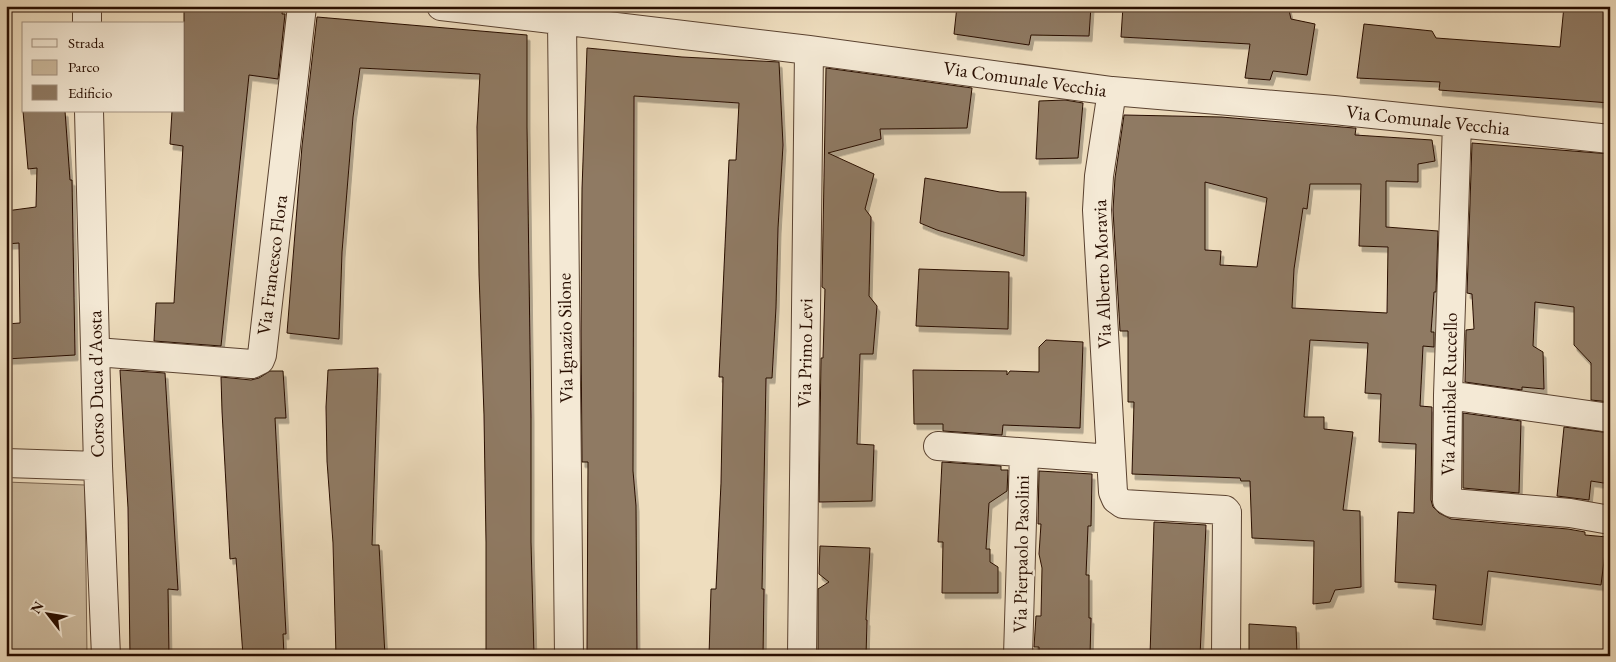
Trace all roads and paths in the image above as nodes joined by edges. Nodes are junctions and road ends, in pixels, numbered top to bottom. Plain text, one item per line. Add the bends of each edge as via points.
1 (87, 6) edge
2 (302, 6) edge
3 (441, 6) edge
4 (562, 21) junction
5 (87, 22) edge
6 (809, 50) junction
7 (1112, 90) junction
8 (89, 112) edge
9 (1457, 123) junction
10 (1610, 139) edge
11 (96, 352) junction
12 (1448, 395) junction
13 (1610, 418) edge
14 (938, 446) dead end
15 (1024, 452) junction
16 (1111, 459) junction
17 (6, 463) edge
18 (98, 466) junction
19 (1610, 520) edge
20 (106, 656) edge
21 (569, 656) edge
22 (802, 656) edge
23 (1018, 656) edge
24 (1226, 656) edge

1 - 5 street
2 - 11 street, Via Francesco Flora via 260,360 252,364
3 - 4 street, Via Comunale Vecchia
4 - 6 street, Via Comunale Vecchia
4 - 21 street, Via Ignazio Silone
6 - 7 street, Via Comunale Vecchia
6 - 22 street, Via Primo Levi
7 - 9 street, Via Comunale Vecchia
7 - 16 street, Via Alberto Moravia via 1097,210
8 - 11 street, Corso Duca d'Aosta
9 - 10 street, Via Comunale Vecchia
9 - 12 street, Via Annibale Ruccello
11 - 18 street, Corso Duca d'Aosta
12 - 13 street
12 - 19 street, Via Annibale Ruccello via 1448,501
14 - 15 street
15 - 16 street
15 - 23 street, Via Pierpaolo Pasolini
16 - 24 street, Via Alberto Moravia via 1113,492 1119,502 1227,512
17 - 18 street
18 - 20 street, Corso Duca d'Aosta

